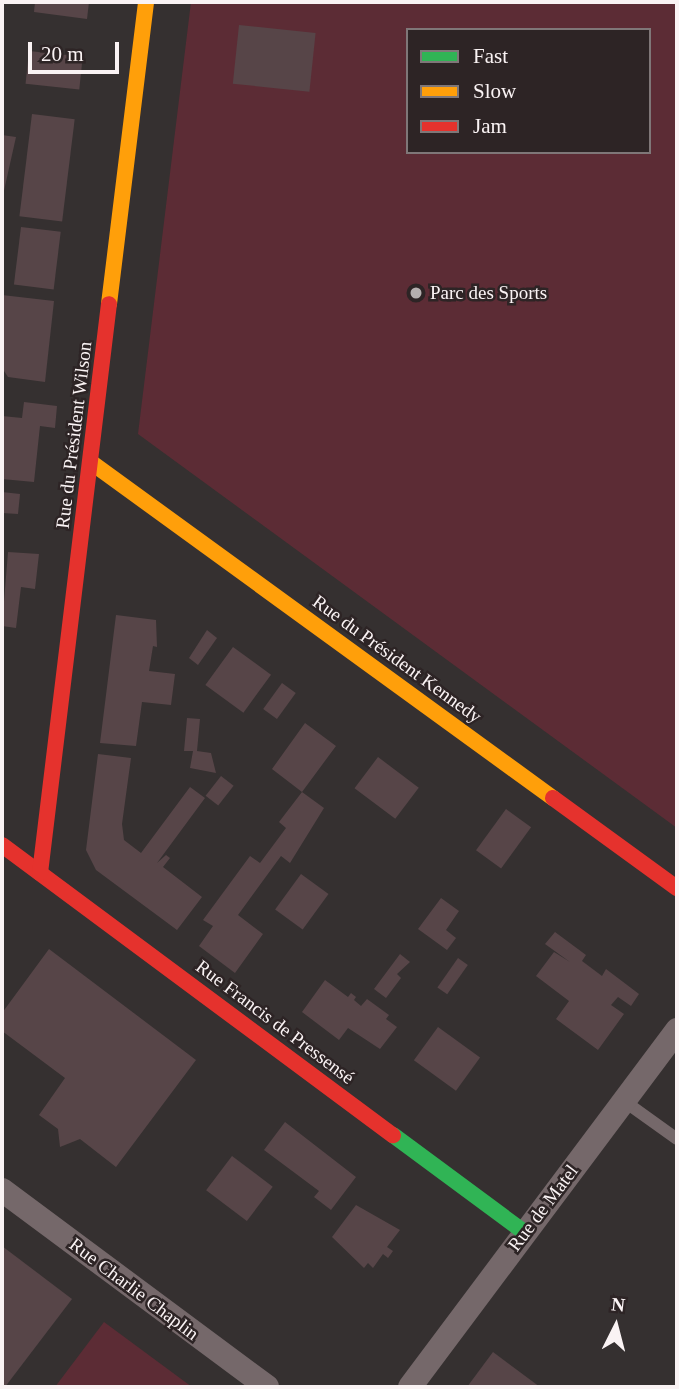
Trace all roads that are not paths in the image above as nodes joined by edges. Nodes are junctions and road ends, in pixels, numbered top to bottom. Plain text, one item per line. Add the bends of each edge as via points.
1 (146, 2) edge
2 (92, 463) junction
3 (2, 845) edge
4 (40, 873) junction
5 (677, 888) edge
6 (677, 1030) edge
7 (624, 1101) junction
8 (677, 1139) edge
9 (2, 1190) edge
10 (524, 1232) junction
11 (267, 1387) edge
12 (410, 1387) edge

1 - 2 street, Rue du Président Wilson
2 - 4 street, Rue du Président Wilson
2 - 5 street, Rue du Président Kennedy
3 - 4 street, Rue Francis de Pressensé
4 - 10 street, Rue Francis de Pressensé
6 - 7 street, Rue de Matel
7 - 8 lane
7 - 10 street, Rue de Matel
9 - 11 street, Rue Charlie Chaplin
10 - 12 street, Rue de Matel

